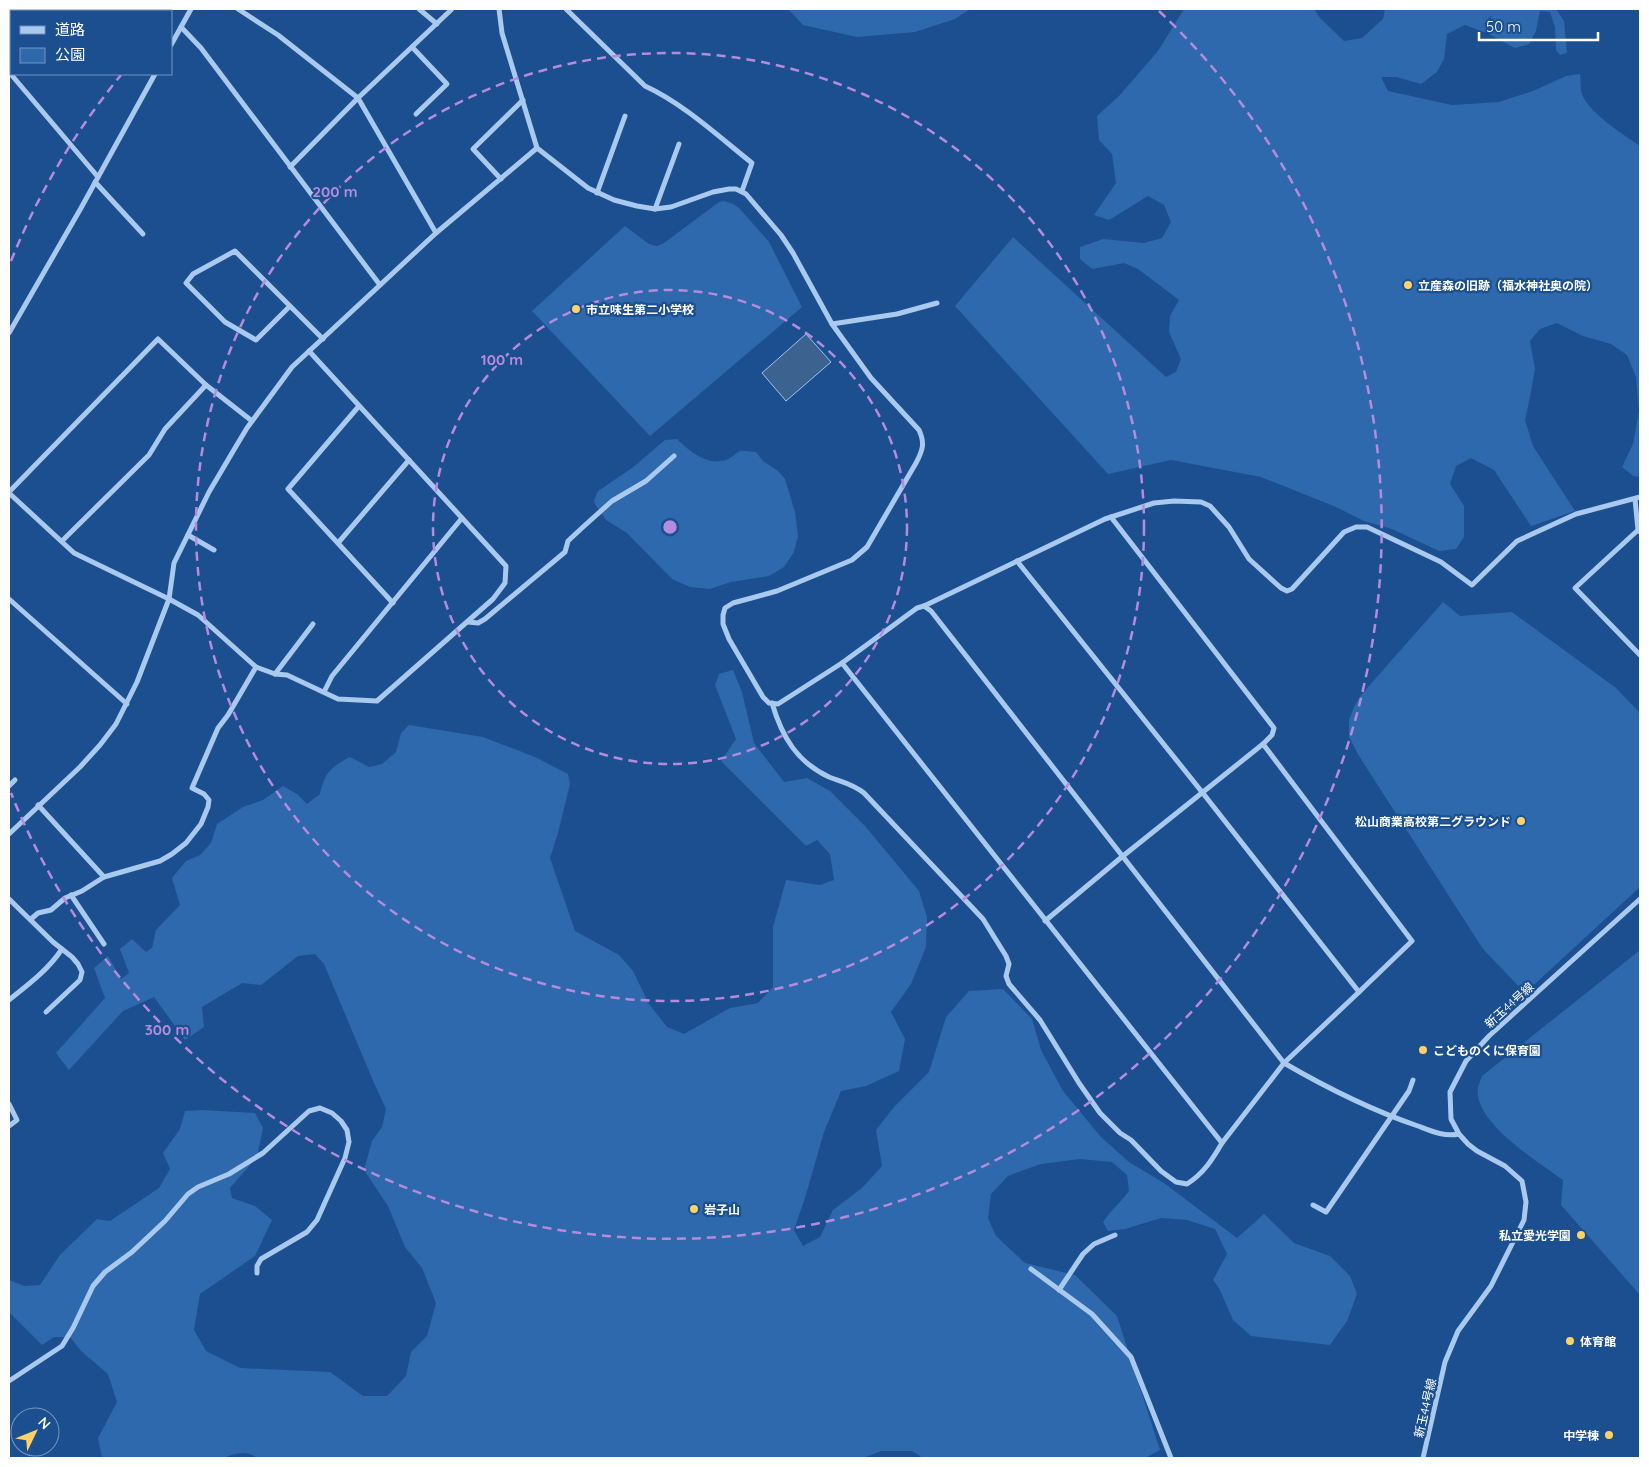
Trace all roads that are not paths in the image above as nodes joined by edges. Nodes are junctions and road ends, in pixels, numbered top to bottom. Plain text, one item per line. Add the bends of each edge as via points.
1 (191, 9) edge
2 (238, 9) edge
3 (419, 9) edge
4 (452, 9) edge
5 (500, 9) edge
6 (566, 9) edge
7 (437, 24) junction
8 (181, 27) junction
9 (172, 43) edge
10 (412, 47) junction
11 (11, 75) edge
12 (154, 75) edge
13 (358, 98) junction
14 (523, 100) junction
15 (416, 114) dead end
16 (626, 116) dead end
17 (679, 144) dead end
18 (537, 148) junction
19 (290, 167) junction
20 (96, 179) junction
21 (501, 179) junction
22 (742, 191) junction
23 (598, 192) junction
24 (655, 209) junction
25 (143, 234) dead end
26 (436, 234) junction
27 (380, 285) junction
28 (937, 303) dead end
29 (290, 306) junction
30 (832, 324) junction
31 (9, 333) edge
32 (323, 339) junction
33 (309, 351) junction
34 (206, 385) junction
35 (359, 406) junction
36 (252, 421) junction
37 (674, 456) dead end
38 (409, 460) junction
39 (9, 492) edge
40 (1638, 498) edge
41 (1111, 517) junction
42 (462, 518) junction
43 (1639, 531) edge
44 (188, 535) junction
45 (62, 541) junction
46 (338, 543) junction
47 (214, 550) dead end
48 (1017, 561) junction
49 (9, 599) edge
50 (169, 599) junction
51 (393, 603) junction
52 (924, 606) junction
53 (468, 622) junction
54 (313, 624) dead end
55 (1640, 655) edge
56 (842, 663) junction
57 (256, 667) junction
58 (275, 674) junction
59 (324, 692) junction
60 (772, 703) junction
61 (126, 704) junction
62 (1263, 744) junction
63 (15, 780) dead end
64 (9, 786) edge
65 (1202, 792) junction
66 (38, 805) junction
67 (9, 834) edge
68 (1123, 856) junction
69 (104, 877) junction
70 (71, 895) junction
71 (9, 899) edge
72 (1640, 899) edge
73 (31, 919) junction
74 (1046, 920) junction
75 (104, 944) dead end
76 (62, 949) junction
77 (1359, 992) junction
78 (9, 1000) edge
79 (46, 1012) dead end
80 (1284, 1063) junction
81 (1413, 1080) dead end
82 (9, 1104) edge
83 (1390, 1117) junction
84 (9, 1126) edge
85 (1459, 1134) junction
86 (1222, 1143) junction
87 (1313, 1205) dead end
88 (1115, 1235) dead end
89 (1031, 1270) dead end
90 (257, 1273) dead end
91 (1059, 1290) junction
92 (9, 1381) edge
93 (1171, 1458) edge
94 (1423, 1458) edge

1 - 8 street
2 - 13 street via 278,35
3 - 7 street
4 - 7 street
5 - 14 street via 502,33
6 - 22 street via 645,86 685,111 752,163
7 - 10 street
8 - 9 street
8 - 19 street via 197,43
10 - 13 street
10 - 15 street via 446,84
11 - 20 street
12 - 20 street
13 - 19 street
13 - 26 street
14 - 18 street
14 - 21 street via 473,149
16 - 23 street
17 - 24 street
18 - 21 street
18 - 23 street via 562,170
19 - 27 street
20 - 25 street
20 - 31 street
21 - 26 street
22 - 24 street via 713,192 671,207
22 - 30 street via 789,247
23 - 24 street via 614,200
26 - 27 street
27 - 32 street
28 - 30 street via 897,314
29 - 29 street via 235,251 193,274 186,283 225,322 256,340
29 - 32 street
30 - 60 street via 871,378 919,430 924,440 923,450 868,547 860,554 777,591 733,603 726,608 723,624 730,639 763,697
32 - 33 street
33 - 35 street
33 - 36 street via 292,367
34 - 36 street
34 - 39 street via 158,339
34 - 45 street via 165,429 149,455
35 - 38 street
35 - 46 street via 288,489
36 - 44 street via 209,492
37 - 53 street via 646,481 612,501 568,541 565,552 485,619 478,623
38 - 42 street
38 - 46 street
39 - 45 street
40 - 41 street via 1576,514 1516,541 1472,585 1441,562 1367,527 1356,527 1344,532 1287,591 1249,559 1229,527 1210,506 1201,502 1154,503
40 - 43 street
41 - 48 street
41 - 62 street via 1274,728
42 - 51 street
42 - 53 street via 506,566 507,573 500,591
43 - 55 street via 1575,588
44 - 47 street
44 - 50 street via 174,563
45 - 50 street via 74,553
46 - 51 street
48 - 52 street
48 - 65 street
49 - 61 street
50 - 57 street via 198,615
50 - 61 street
51 - 59 street via 332,676
52 - 56 street
52 - 68 street
53 - 59 street via 378,701 338,699
54 - 58 street
56 - 60 street via 778,704
56 - 74 street
57 - 58 street
57 - 69 street via 218,728 192,788 208,800 201,824 186,843 160,861
58 - 59 street via 287,675
60 - 86 street via 781,727 801,759 864,794 983,919 1006,956 1009,964 1006,976 1010,984 1040,1020 1100,1113 1120,1133 1161,1171 1176,1182 1187,1184 1199,1176
61 - 66 street via 100,745
62 - 65 street
62 - 77 street via 1412,941
63 - 64 street
65 - 68 street
65 - 77 street
66 - 67 street
66 - 69 street
68 - 74 street
68 - 80 street
69 - 70 street
70 - 73 street via 51,910 38,913
70 - 75 street
71 - 73 street
72 - 85 street, 新玉44号線 via 1466,1061 1450,1092 1451,1119
73 - 76 street
74 - 86 street
76 - 78 street via 46,970
76 - 79 street via 78,964 82,972 80,980
77 - 80 street
80 - 83 street
80 - 86 street
81 - 83 street
82 - 84 street via 17,1120
83 - 85 street via 1440,1134
83 - 87 street via 1326,1212
85 - 94 street, 新玉44号線 via 1477,1151 1505,1166 1522,1182 1526,1202 1524,1220 1491,1286 1458,1331 1446,1362
88 - 91 street via 1094,1244 1083,1254
89 - 91 street
90 - 92 street via 261,1259 307,1232 317,1220 349,1142 347,1130 332,1113 320,1108 308,1111 263,1153 188,1194 132,1252 105,1272 93,1286 62,1346
91 - 93 street via 1092,1314 1131,1357

